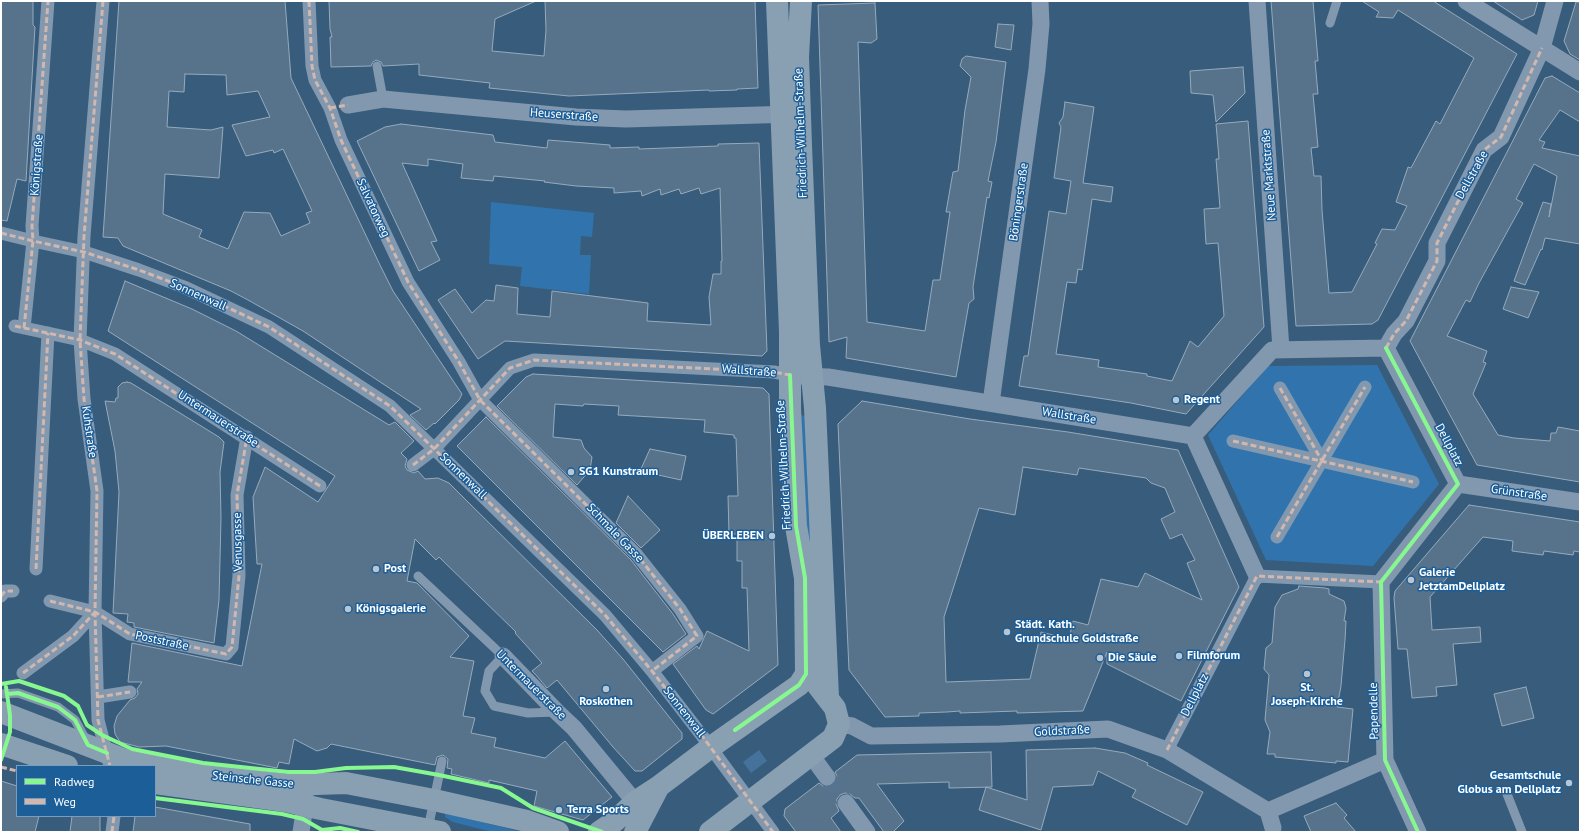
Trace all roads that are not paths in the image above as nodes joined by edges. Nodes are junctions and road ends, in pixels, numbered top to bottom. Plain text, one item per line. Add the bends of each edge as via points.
1 (48, 1) edge
2 (103, 1) edge
3 (309, 1) edge
4 (778, 1) edge
5 (801, 1) edge
6 (1040, 1) edge
7 (1257, 1) edge
8 (1337, 1) edge
9 (1466, 1) edge
10 (1555, 1) edge
11 (1330, 23) dead end
12 (1542, 48) junction
13 (377, 66) dead end
14 (1580, 72) edge
15 (383, 99) junction
16 (348, 105) joint
17 (330, 108) junction
18 (791, 114) junction
19 (1, 233) edge
20 (33, 242) junction
21 (84, 252) junction
22 (19, 327) joint
23 (48, 333) junction
24 (80, 340) junction
25 (1386, 348) junction
26 (1276, 350) junction
27 (790, 375) junction
28 (812, 376) junction
29 (1365, 387) dead end
30 (1280, 388) dead end
31 (480, 400) junction
32 (991, 403) junction
33 (1193, 436) junction
34 (246, 437) junction
35 (1233, 441) dead end
36 (434, 449) junction
37 (1322, 461) junction
38 (413, 465) dead end
39 (1413, 482) dead end
40 (1458, 484) junction
41 (320, 486) dead end
42 (1580, 502) edge
43 (1277, 537) dead end
44 (36, 569) dead end
45 (418, 576) dead end
46 (1257, 576) junction
47 (1381, 582) junction
48 (50, 601) dead end
49 (95, 612) junction
50 (232, 647) joint
51 (503, 656) junction
52 (652, 671) junction
53 (23, 673) dead end
54 (803, 679) junction
55 (130, 692) dead end
56 (1, 694) edge
57 (98, 697) junction
58 (828, 697) junction
59 (1, 712) edge
60 (557, 712) junction
61 (839, 724) junction
62 (1, 744) edge
63 (711, 747) junction
64 (1167, 750) junction
65 (811, 754) junction
66 (104, 757) edge
67 (1385, 760) junction
68 (442, 761) dead end
69 (64, 765) edge
70 (150, 765) edge
71 (156, 766) edge
72 (828, 777) tunnel mouth
73 (156, 783) edge
74 (658, 787) junction
75 (1507, 794) dead end
76 (305, 795) junction
77 (434, 800) junction
78 (750, 801) junction
79 (635, 802) junction
80 (846, 803) tunnel mouth
81 (1268, 811) junction
82 (114, 817) edge
83 (434, 830) edge
84 (1273, 830) edge
85 (112, 832) edge
86 (301, 832) edge
87 (558, 832) edge
88 (599, 832) edge
89 (635, 832) edge
90 (710, 832) edge
91 (773, 832) edge
92 (867, 832) edge
93 (1418, 832) edge
94 (1522, 832) edge

1 - 20 street, Königstraße
2 - 21 street
3 - 17 street, Salvatorweg via 313,71 317,85
4 - 18 main road, Friedrich-Wilhelm-Straße
5 - 18 main road, Friedrich-Wilhelm-Straße
6 - 32 street, Böningerstraße via 1038,69
7 - 26 street, Neue Marktstraße
8 - 11 lane
9 - 12 street
10 - 12 street, Dellstraße
12 - 14 street
12 - 25 street, Dellstraße via 1501,137 1484,150 1437,243 1437,261 1410,315
13 - 15 lane
15 - 16 street, Heuserstraße
15 - 18 street, Heuserstraße via 576,117 626,119
16 - 17 street, Heuserstraße
17 - 31 street, Salvatorweg via 341,140 408,282
18 - 27 main road, Friedrich-Wilhelm-Straße
18 - 28 main road, Friedrich-Wilhelm-Straße
19 - 20 street, Sonnenwall
20 - 21 street, Sonnenwall
20 - 22 street, Königstraße
21 - 24 street, Kuhstraße
21 - 36 street, Sonnenwall via 184,287 269,328 390,406
22 - 23 street, Untermauerstraße
23 - 24 street, Untermauerstraße
23 - 44 street
24 - 34 street, Untermauerstraße via 115,354
24 - 49 street, Kuhstraße via 84,399 97,490
25 - 26 street
25 - 40 street, Dellplatz
26 - 33 street
27 - 28 street, Wallstraße
27 - 31 street, Wallstraße via 774,372 534,360 510,368
27 - 54 main road, Friedrich-Wilhelm-Straße via 796,526 805,578
28 - 32 street, Wallstraße
28 - 58 main road, Friedrich-Wilhelm-Straße
29 - 37 street
30 - 37 street
31 - 36 street, Wallstraße
31 - 52 street, Schmale Gasse via 637,555 680,609 697,636
32 - 33 street, Wallstraße
33 - 46 street
34 - 41 street, Untermauerstraße
34 - 50 street, Venusgasse via 237,494 239,576
35 - 37 street
36 - 38 street, Wallstraße
36 - 52 street, Sonnenwall via 605,615
37 - 39 street
37 - 43 street
40 - 42 street, Grünstraße
40 - 47 street, Dellplatz
45 - 51 lane, Untermauerstraße
46 - 47 street
46 - 64 street, Dellplatz
47 - 67 street, Papendelle
48 - 49 street
49 - 50 street, Poststraße via 130,634 226,654
49 - 53 street via 73,636
49 - 57 street, Kuhstraße
51 - 60 street, Untermauerstraße
51 - 60 lane via 488,671 485,691 494,706 528,713
52 - 63 street, Sonnenwall
54 - 58 main road via 818,686
54 - 63 main road
55 - 57 street
56 - 66 lane via 18,693 58,707 75,720
57 - 66 street, Kuhstraße via 98,720
58 - 61 main road via 835,708
59 - 66 main road, Steinsche Gasse
60 - 79 street, Untermauerstraße via 574,728
61 - 64 street, Goldstraße via 852,726 871,736 1108,729
61 - 65 main road via 832,738
62 - 69 main road
63 - 74 main road
63 - 78 street, Sonnenwall
64 - 81 street, Goldstraße
65 - 72 street
65 - 78 main road
66 - 70 main road, Steinsche Gasse
67 - 81 street
67 - 93 street, Papendelle
68 - 77 lane
71 - 76 main road, Steinsche Gasse via 287,786
73 - 76 main road, Steinsche Gasse via 285,801
74 - 79 main road
74 - 89 main road
75 - 94 lane
76 - 77 main road, Steinsche Gasse via 346,783
76 - 83 main road, Steinsche Gasse
76 - 86 street
77 - 83 lane
77 - 87 main road, Steinsche Gasse via 527,821
78 - 90 main road
78 - 91 street, Sonnenwall
79 - 88 main road
80 - 92 street
81 - 84 street
82 - 85 street

